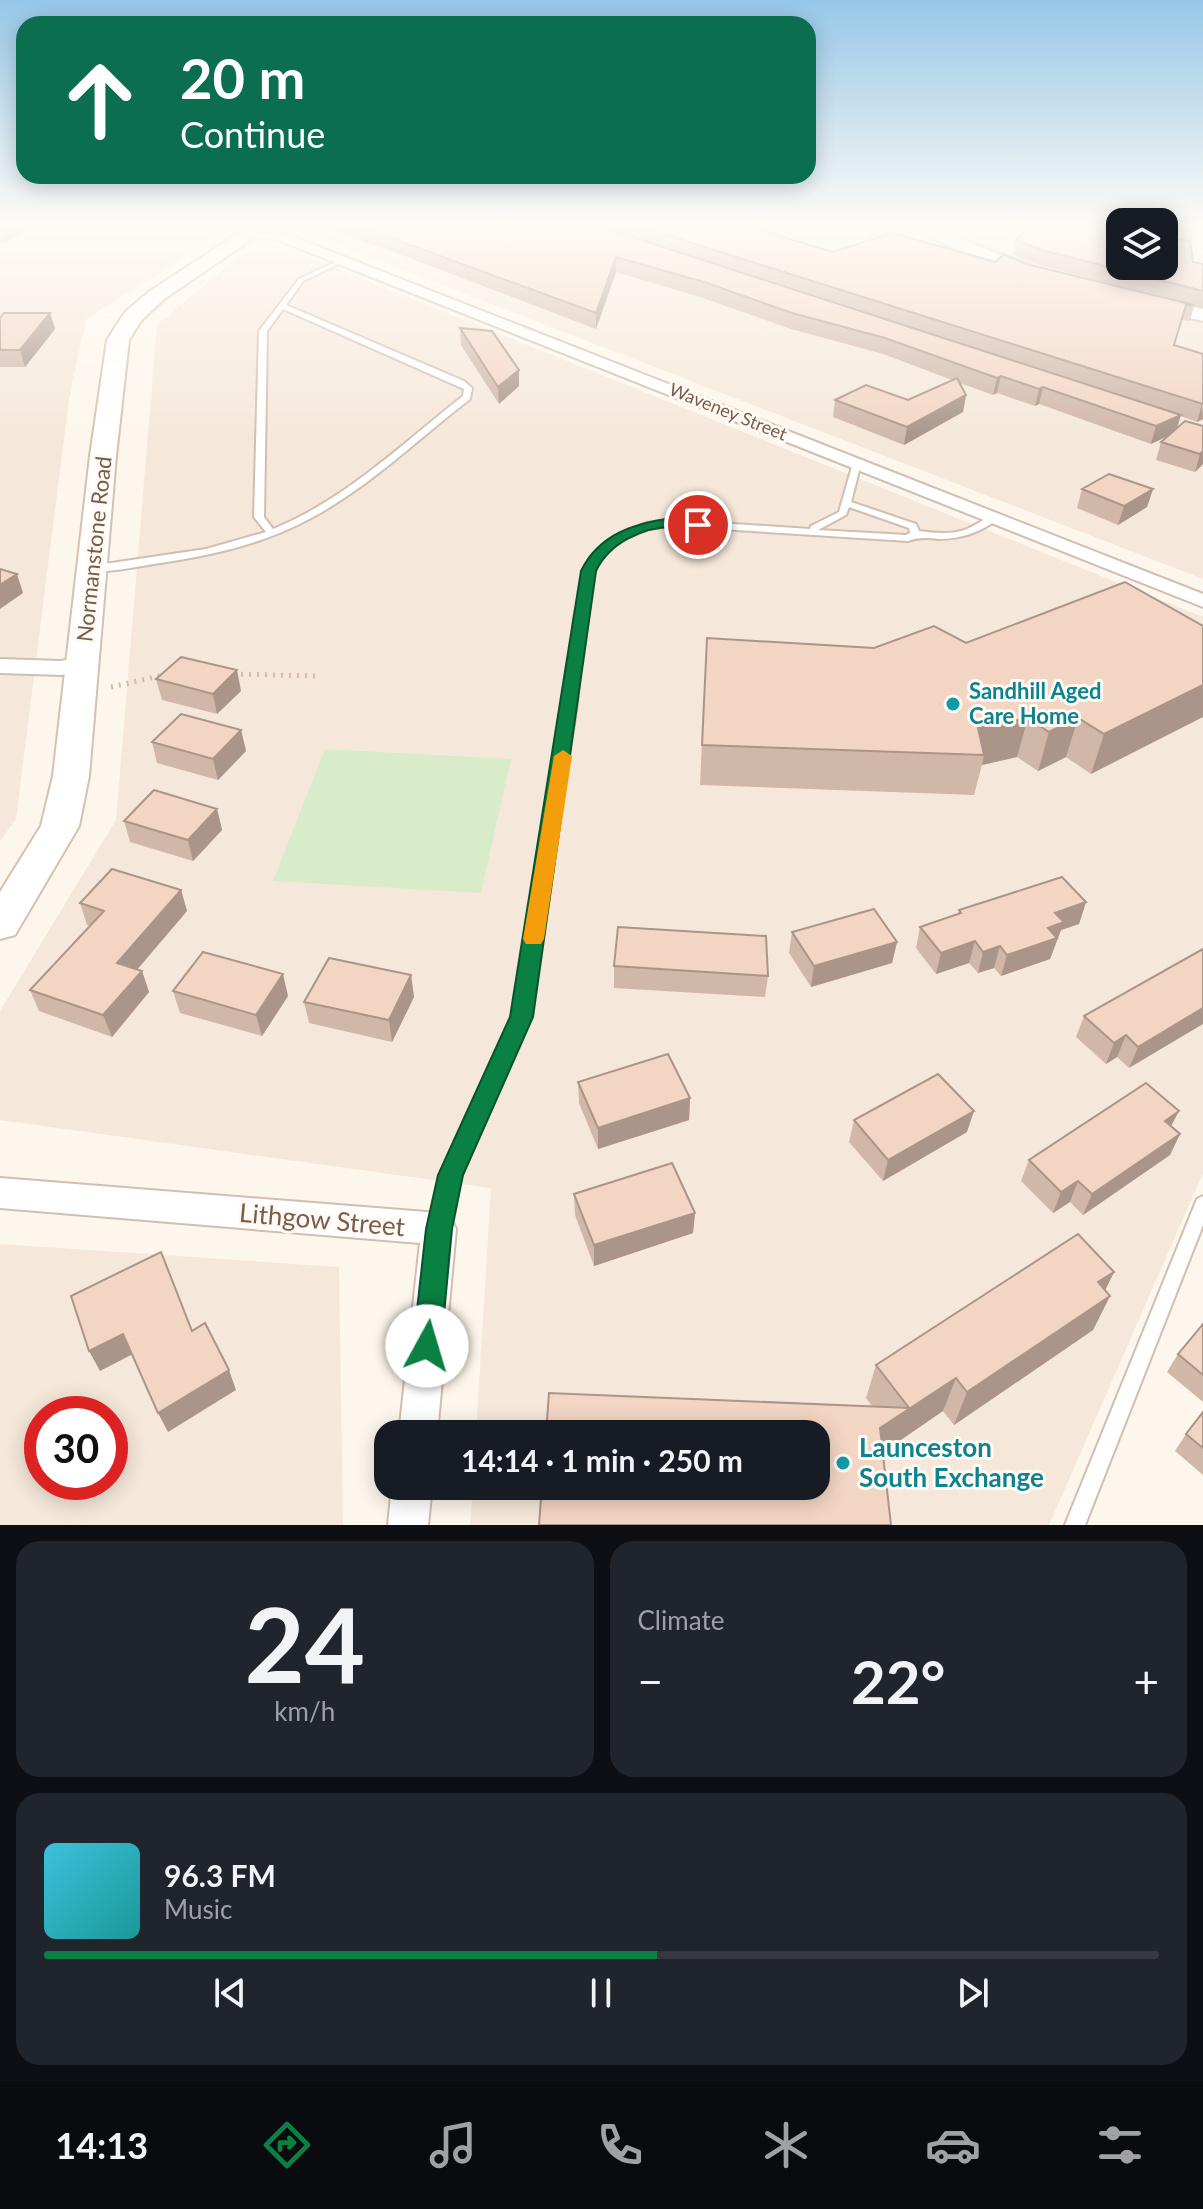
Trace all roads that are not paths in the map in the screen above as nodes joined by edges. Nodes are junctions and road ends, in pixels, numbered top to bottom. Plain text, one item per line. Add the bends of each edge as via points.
1 (154, 298) edge
2 (288, 298) edge
3 (440, 298) edge
4 (1132, 299) edge
5 (282, 306) junction
6 (1203, 315) edge
7 (857, 463) junction
8 (846, 503) junction
9 (994, 518) junction
10 (798, 531) junction
11 (271, 532) junction
12 (915, 534) junction
13 (91, 569) junction
14 (1203, 601) edge
15 (82, 664) junction
16 (0, 666) edge
17 (0, 924) edge
18 (0, 1193) edge
19 (1203, 1204) edge
20 (439, 1229) junction
21 (419, 1420) edge
22 (411, 1500) edge
23 (408, 1525) edge
24 (1075, 1525) edge

1 - 13 street, Normanstone Road via 118,340
2 - 5 lane
3 - 7 street, Waveney Street
4 - 6 street
5 - 11 lane via 263,331 259,517
5 - 11 lane via 446,376 469,392 341,494
7 - 8 lane
7 - 9 street, Waveney Street
8 - 10 lane via 834,520
8 - 12 lane via 913,526
9 - 12 lane via 958,537
9 - 14 street, Waveney Street
10 - 12 lane via 908,538
10 - 20 lane via 646,526 595,557 579,619 571,705 521,1017 451,1175
11 - 13 lane via 200,553
13 - 15 street, Normanstone Road
15 - 16 street
15 - 17 street, Normanstone Road via 71,776 60,826
18 - 20 street, Lithgow Street
19 - 24 lane
20 - 21 street
22 - 23 street

